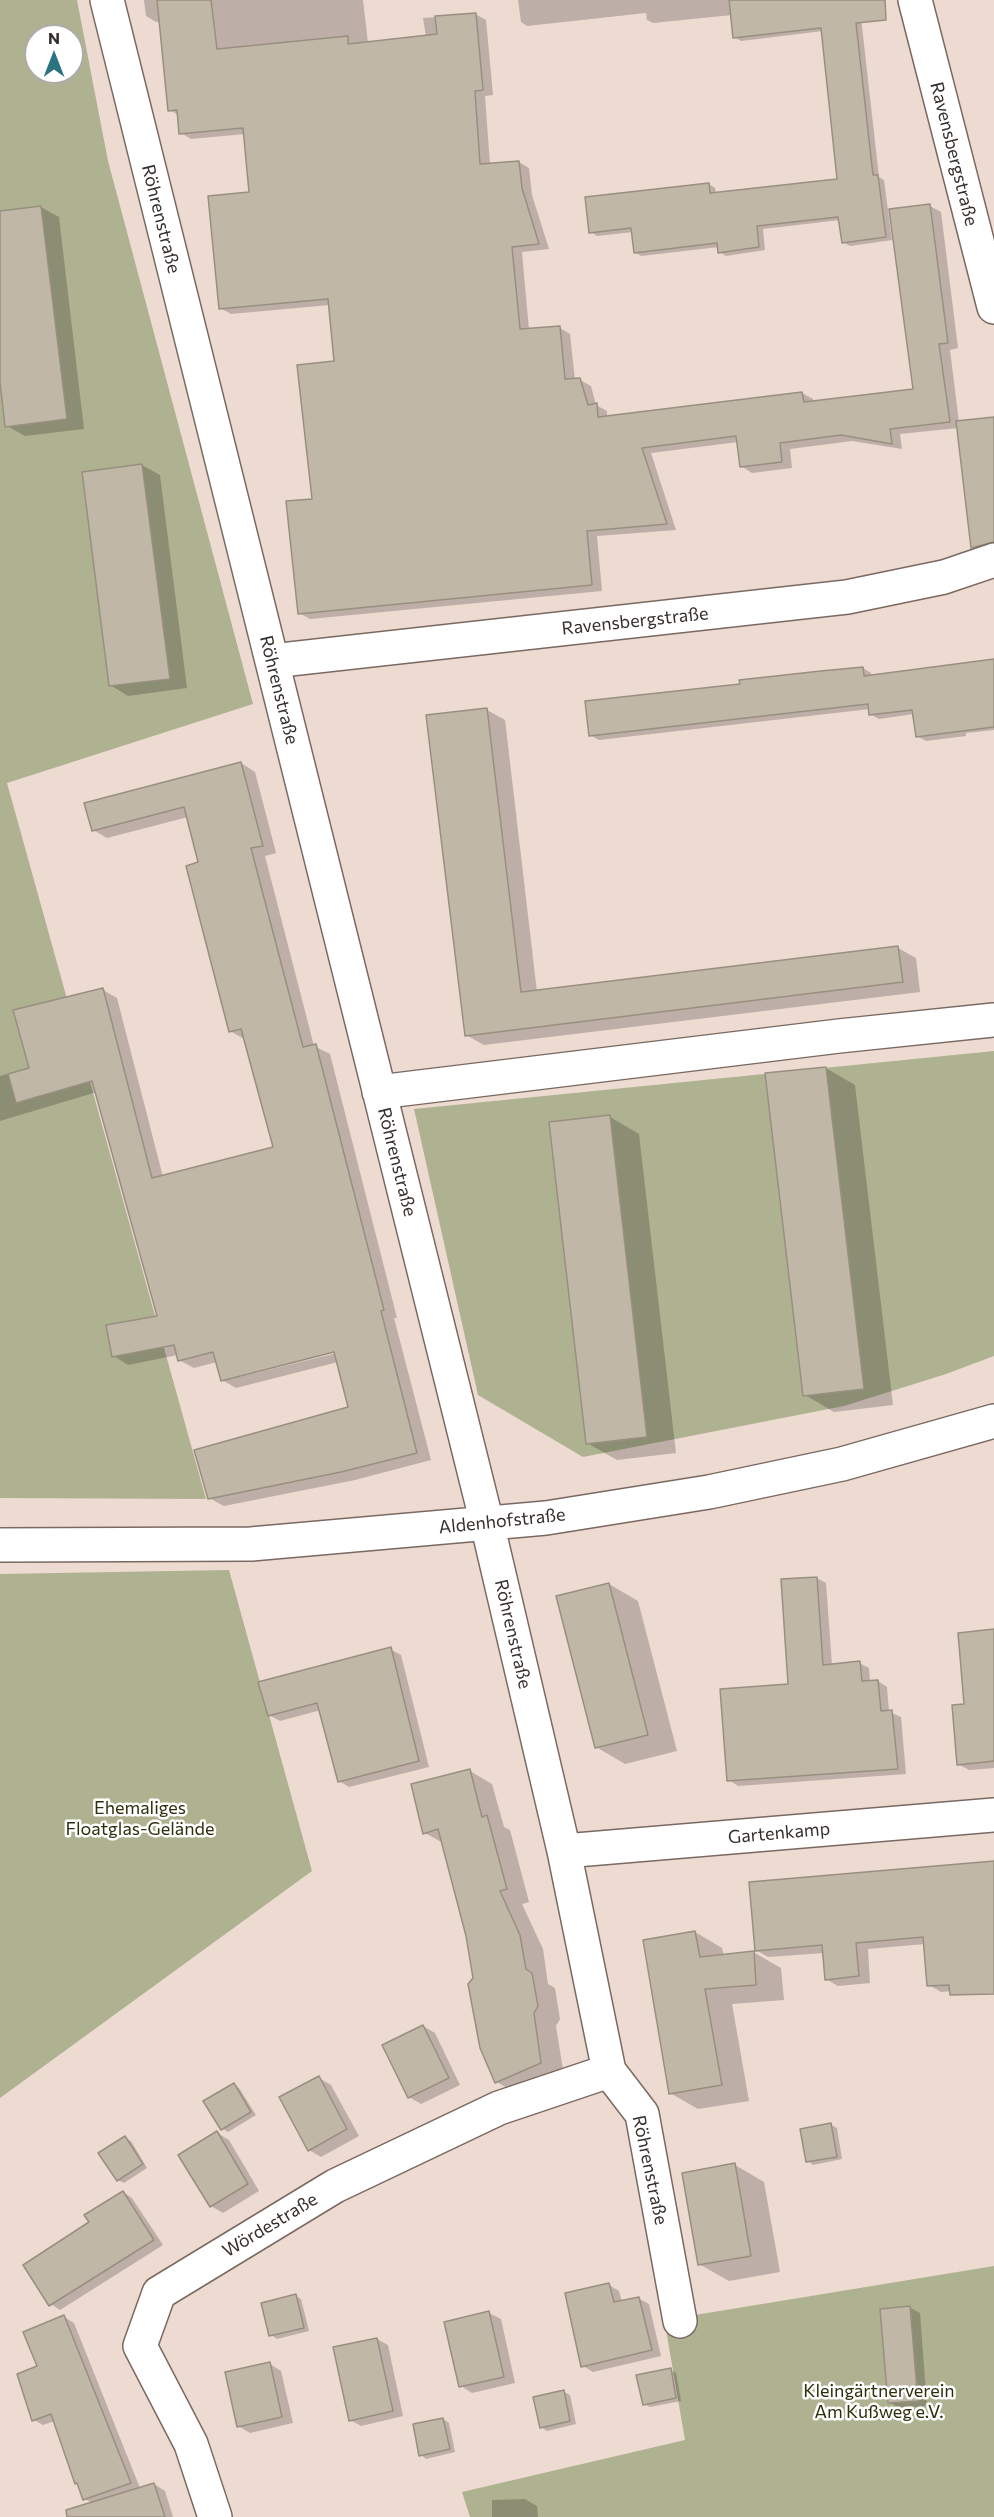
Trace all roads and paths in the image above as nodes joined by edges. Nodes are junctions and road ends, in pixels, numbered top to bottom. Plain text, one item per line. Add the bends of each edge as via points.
1 (107, 0) edge
2 (915, 0) edge
3 (994, 307) edge
4 (994, 560) edge
5 (272, 661) junction
6 (994, 1020) edge
7 (379, 1092) junction
8 (994, 1421) edge
9 (487, 1523) junction
10 (0, 1545) edge
11 (994, 1815) edge
12 (564, 1851) junction
13 (609, 2071) junction
14 (680, 2320) dead end
15 (215, 2517) edge

1 - 5 street, Röhrenstraße
2 - 3 street, Ravensbergstraße
4 - 5 street, Ravensbergstraße via 944,577 847,597
5 - 7 street, Röhrenstraße
6 - 7 street
7 - 9 street, Röhrenstraße
8 - 9 street, Aldenhofstraße via 843,1464 709,1492 546,1518
9 - 10 street, Aldenhofstraße via 250,1544
9 - 12 street, Röhrenstraße
11 - 12 street, Gartenkamp
12 - 13 street, Röhrenstraße
13 - 14 street, Röhrenstraße via 642,2114
13 - 15 street, Wördestraße via 499,2108 335,2186 159,2293 140,2346 191,2444

